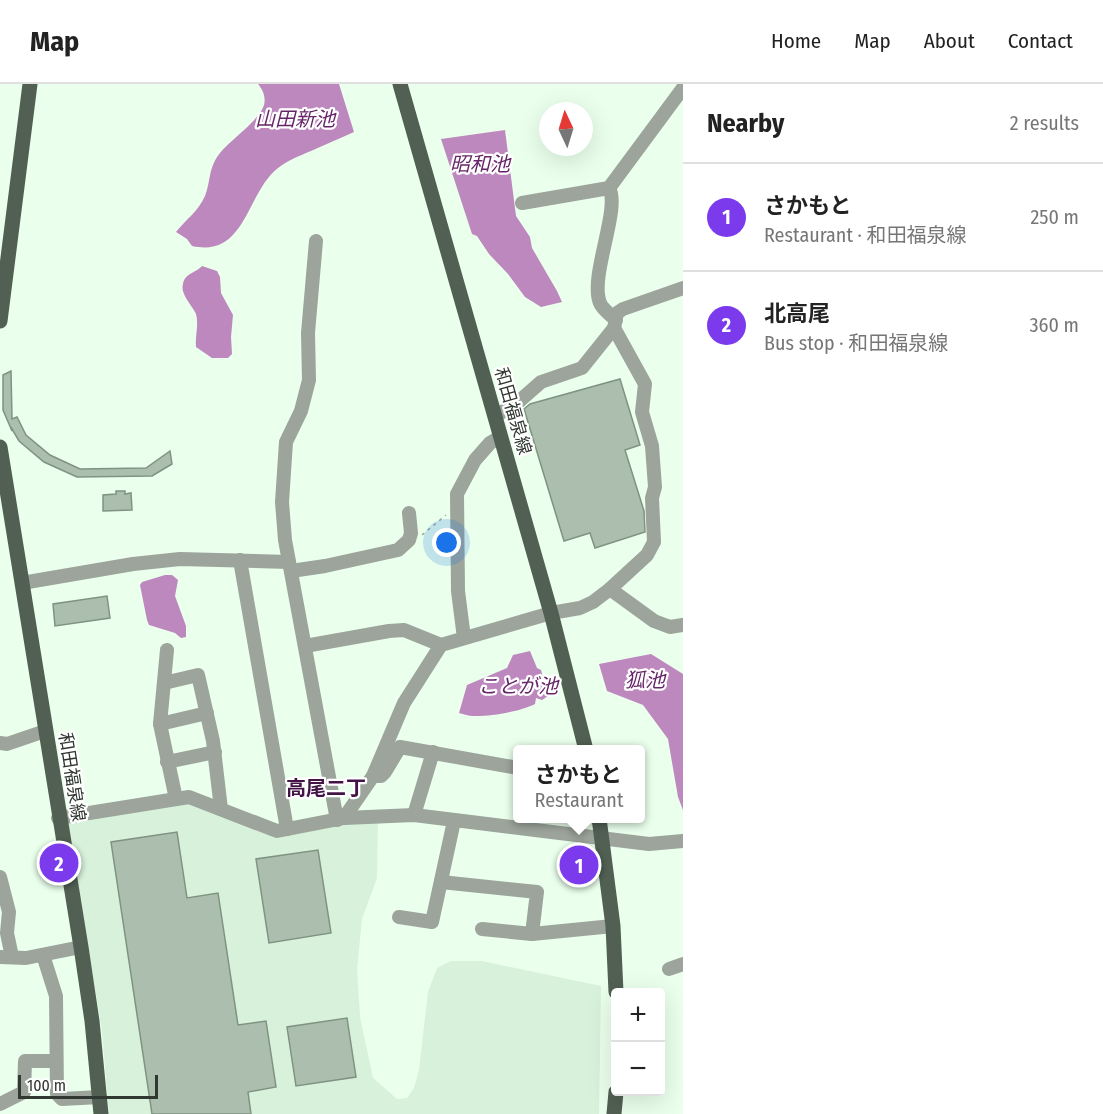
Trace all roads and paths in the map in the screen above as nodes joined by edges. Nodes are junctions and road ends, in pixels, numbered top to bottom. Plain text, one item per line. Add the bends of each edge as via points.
1 (30, 84) edge
2 (400, 84) edge
3 (683, 88) edge
4 (609, 188) junction
5 (522, 203) dead end
6 (316, 242) dead end
7 (683, 288) edge
8 (0, 321) edge
9 (615, 324) junction
10 (495, 416) junction
11 (500, 437) junction
12 (0, 447) edge
13 (457, 506) junction
14 (409, 513) dead end
15 (418, 537) dead end
16 (240, 560) junction
17 (290, 566) junction
18 (22, 583) junction
19 (610, 589) junction
20 (551, 613) junction
21 (683, 625) edge
22 (464, 638) junction
23 (441, 645) junction
24 (305, 646) junction
25 (167, 650) dead end
26 (164, 683) junction
27 (207, 713) junction
28 (160, 724) junction
29 (45, 731) junction
30 (0, 743) edge
31 (585, 745) edge
32 (215, 752) junction
33 (433, 752) junction
34 (167, 762) junction
35 (513, 767) edge
36 (373, 776) junction
37 (176, 799) junction
38 (221, 809) junction
39 (414, 815) junction
40 (58, 818) junction
41 (340, 819) junction
42 (454, 821) junction
43 (600, 823) edge
44 (287, 829) junction
45 (603, 840) junction
46 (683, 841) edge
47 (0, 877) edge
48 (441, 882) junction
49 (399, 917) dead end
50 (613, 926) junction
51 (482, 929) dead end
52 (532, 934) junction
53 (81, 947) junction
54 (43, 954) junction
55 (6, 957) edge
56 (683, 964) edge
57 (669, 969) dead end
58 (616, 988) edge
59 (56, 1060) junction
60 (616, 1096) edge
61 (100, 1098) junction
62 (0, 1104) edge
63 (101, 1114) edge
64 (614, 1114) edge

1 - 8 main road
2 - 10 main road, 和田福泉線
3 - 4 street
4 - 5 street
4 - 9 street via 613,199 598,294
6 - 17 street via 308,333 309,380 301,411 286,442 282,502
7 - 9 street via 623,309
9 - 10 street via 582,368 541,381 516,404
9 - 19 street via 645,384 642,412 653,456 654,542 648,555
10 - 11 main road, 和田福泉線
11 - 13 street via 475,460 457,494
11 - 20 main road, 和田福泉線
12 - 18 main road, 和田福泉線
13 - 15 path
13 - 22 street via 458,591
14 - 17 street via 409,540 398,550 325,566
16 - 17 street
16 - 18 street via 168,560
16 - 44 street
17 - 24 street
18 - 29 main road, 和田福泉線
19 - 20 street via 580,608
19 - 21 street via 654,621 670,627
20 - 22 street
20 - 31 main road, 和田福泉線
22 - 23 street
23 - 24 street via 397,630
23 - 36 street via 404,703
24 - 41 street
25 - 26 street
26 - 27 street via 198,675
26 - 28 street
27 - 28 street
27 - 32 street
28 - 34 street
29 - 30 street
29 - 40 main road, 和田福泉線
32 - 34 street
32 - 38 street
33 - 35 street
33 - 36 street via 400,747 385,772
33 - 39 street
34 - 37 street
36 - 41 street
37 - 38 street via 189,797
37 - 40 street
38 - 44 street via 277,831
39 - 41 street
39 - 42 street
40 - 53 main road, 和田福泉線
41 - 44 street
42 - 45 street
42 - 48 street
43 - 45 main road
45 - 46 street via 649,844
45 - 50 main road
47 - 55 street via 9,912
48 - 49 street via 432,922
48 - 52 street via 537,892
50 - 52 street
50 - 58 main road
51 - 52 street
53 - 54 street
53 - 61 main road, 和田福泉線
54 - 55 street
54 - 59 street via 56,996
56 - 57 street
59 - 61 street via 57,1094 62,1099
59 - 62 street via 25,1061 24,1092
60 - 64 main road
61 - 63 main road, 和田福泉線

